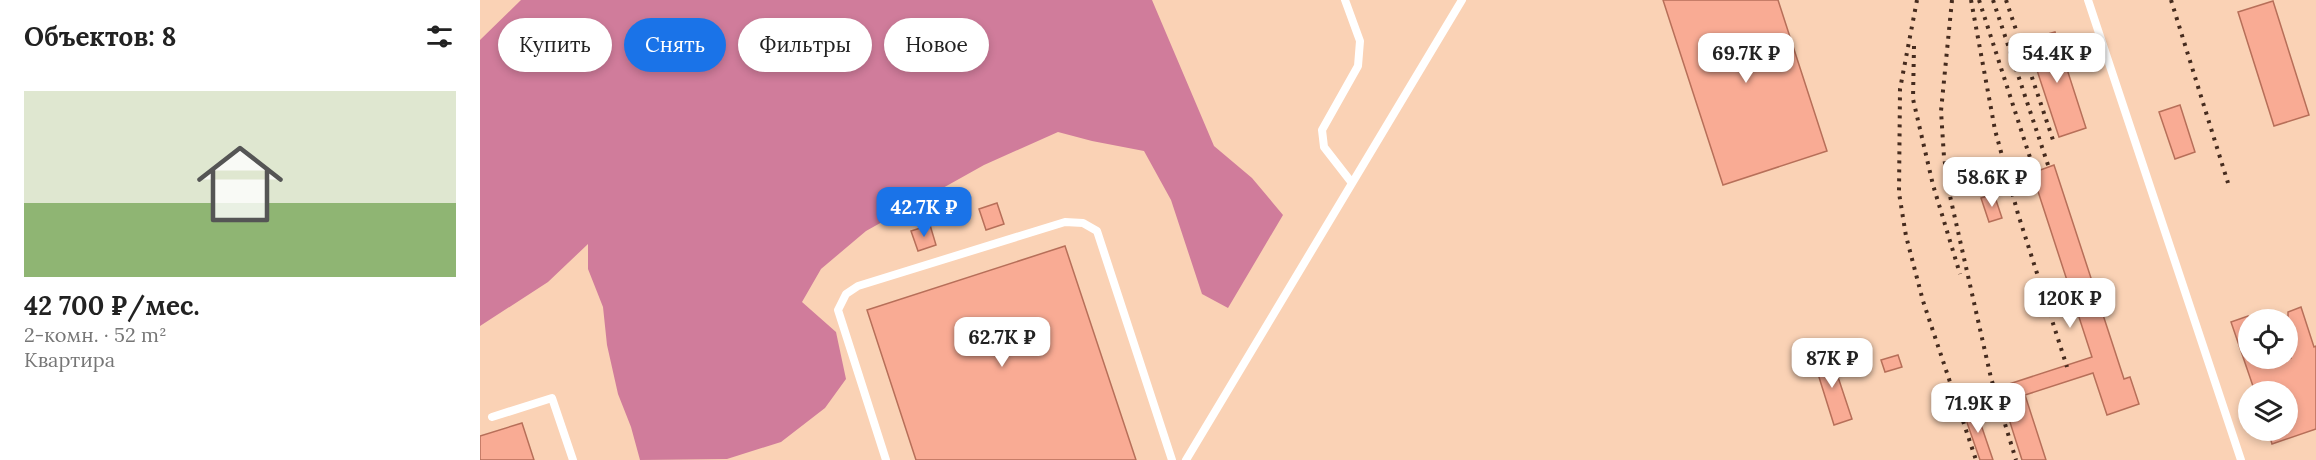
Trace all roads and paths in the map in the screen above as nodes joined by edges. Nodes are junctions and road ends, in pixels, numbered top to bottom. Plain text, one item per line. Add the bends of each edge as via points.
1 (1345, 0) edge
2 (1462, 0) edge
3 (2088, 0) edge
4 (1352, 183) junction
5 (492, 417) dead end
6 (573, 460) edge
7 (886, 460) edge
8 (1172, 460) edge
9 (1186, 460) edge
10 (2241, 460) edge

1 - 4 lane via 1360,41 1358,66 1322,130 1324,147
2 - 4 lane
3 - 10 lane
4 - 9 lane
5 - 6 lane via 552,398
7 - 8 lane via 838,310 846,294 858,286 1065,222 1083,223 1096,231

